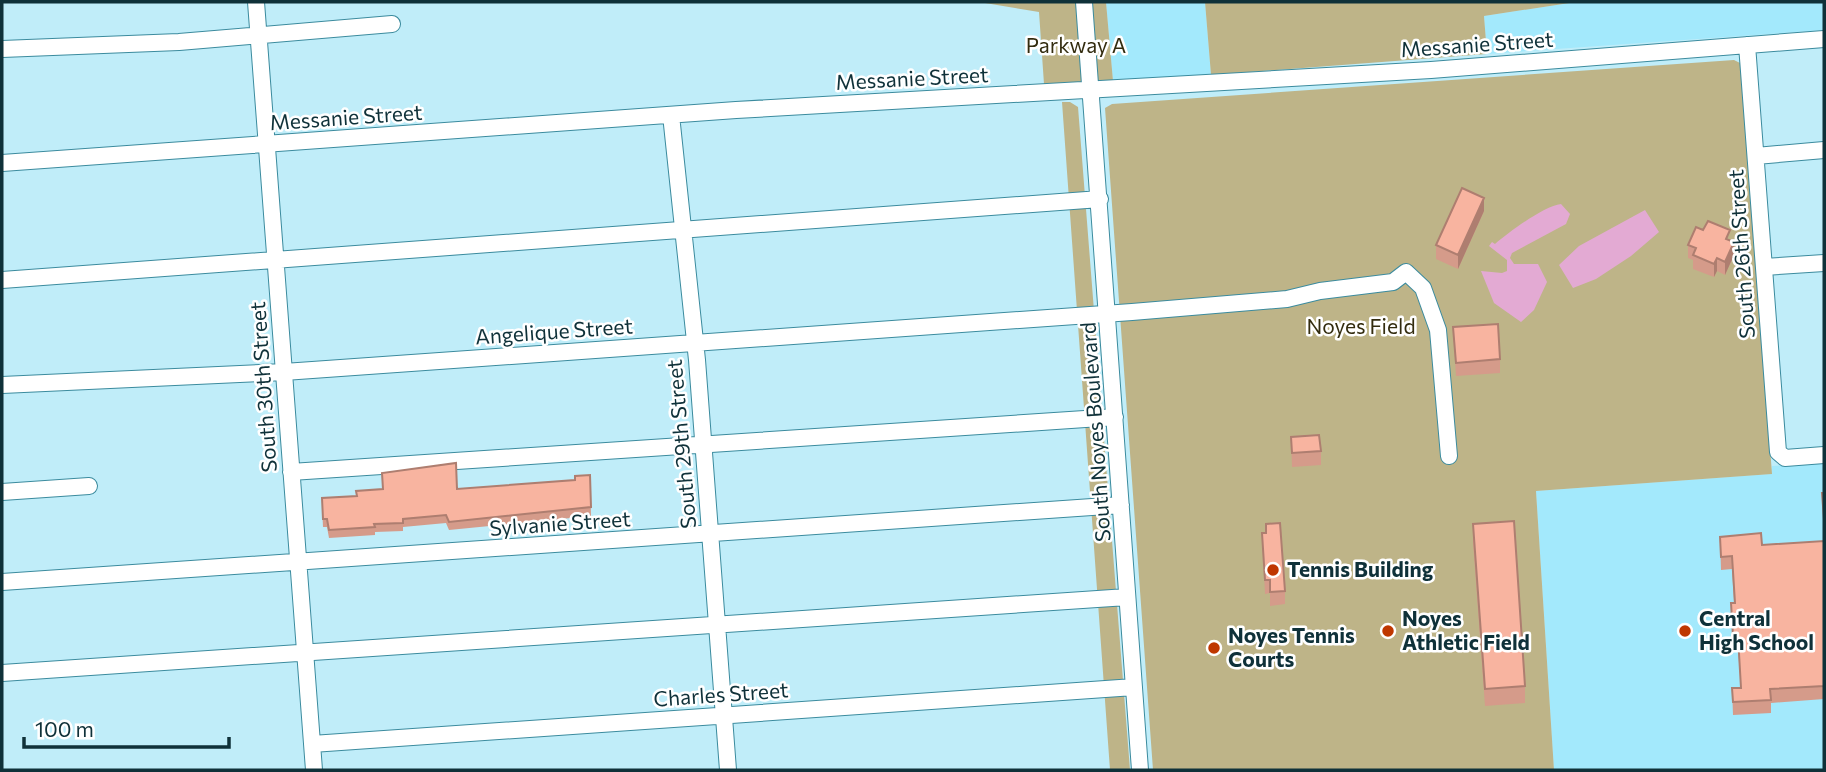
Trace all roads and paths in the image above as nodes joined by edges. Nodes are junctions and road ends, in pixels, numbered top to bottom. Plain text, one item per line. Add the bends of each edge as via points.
1 (256, 2) edge
2 (1084, 2) edge
3 (392, 24) dead end
4 (259, 35) junction
5 (1824, 39) edge
6 (1747, 45) junction
7 (2, 49) edge
8 (1090, 92) junction
9 (671, 115) junction
10 (268, 144) junction
11 (1824, 150) edge
12 (1756, 156) junction
13 (2, 163) edge
14 (1100, 199) junction
15 (683, 232) junction
16 (276, 261) junction
17 (1824, 263) edge
18 (1763, 267) junction
19 (2, 280) edge
20 (1109, 314) junction
21 (695, 342) junction
22 (284, 372) junction
23 (2, 385) edge
24 (1115, 417) junction
25 (702, 444) junction
26 (1824, 455) edge
27 (1449, 456) dead end
28 (291, 472) junction
29 (89, 486) dead end
30 (2, 492) edge
31 (1121, 505) junction
32 (711, 535) junction
33 (299, 562) junction
34 (2, 582) edge
35 (1127, 597) junction
36 (718, 626) junction
37 (305, 651) junction
38 (2, 673) edge
39 (1133, 687) junction
40 (723, 715) junction
41 (312, 744) junction
42 (314, 770) edge
43 (728, 770) edge
44 (1140, 770) edge

1 - 4 street, South 30th Street
2 - 8 street, South Noyes Boulevard
3 - 4 street
4 - 7 street
4 - 10 street, South 30th Street
5 - 6 street, Messanie Street
6 - 8 street, Messanie Street
6 - 12 street, South 26th Street
8 - 9 street, Messanie Street
8 - 14 street, South Noyes Boulevard
9 - 10 street, Messanie Street
9 - 15 street, South 29th Street
10 - 13 street, Messanie Street
10 - 16 street, South 30th Street
11 - 12 street
12 - 18 street, South 26th Street
14 - 15 street
14 - 20 street, South Noyes Boulevard
15 - 16 street
15 - 21 street, South 29th Street
16 - 19 street
16 - 22 street, South 30th Street
17 - 18 street
18 - 26 street, South 26th Street via 1778,452 1785,458
20 - 21 street, Angelique Street
20 - 24 street, South Noyes Boulevard
20 - 27 street, Angelique Street via 1287,299 1392,282 1406,272 1423,288 1438,330
21 - 22 street, Angelique Street
21 - 25 street, South 29th Street
22 - 23 street, Angelique Street
22 - 28 street, South 30th Street
24 - 25 street
24 - 31 street, South Noyes Boulevard
25 - 28 street
25 - 32 street, South 29th Street
28 - 33 street, South 30th Street
29 - 30 street
31 - 32 street, Sylvanie Street
31 - 35 street, South Noyes Boulevard
32 - 33 street, Sylvanie Street
32 - 36 street, South 29th Street
33 - 34 street, Sylvanie Street
33 - 37 street, South 30th Street
35 - 36 street
35 - 39 street, South Noyes Boulevard
36 - 37 street
36 - 40 street, South 29th Street
37 - 38 street
37 - 41 street, South 30th Street
39 - 40 street, Charles Street
39 - 44 street, South Noyes Boulevard
40 - 41 street, Charles Street
40 - 43 street, South 29th Street
41 - 42 street, South 30th Street

